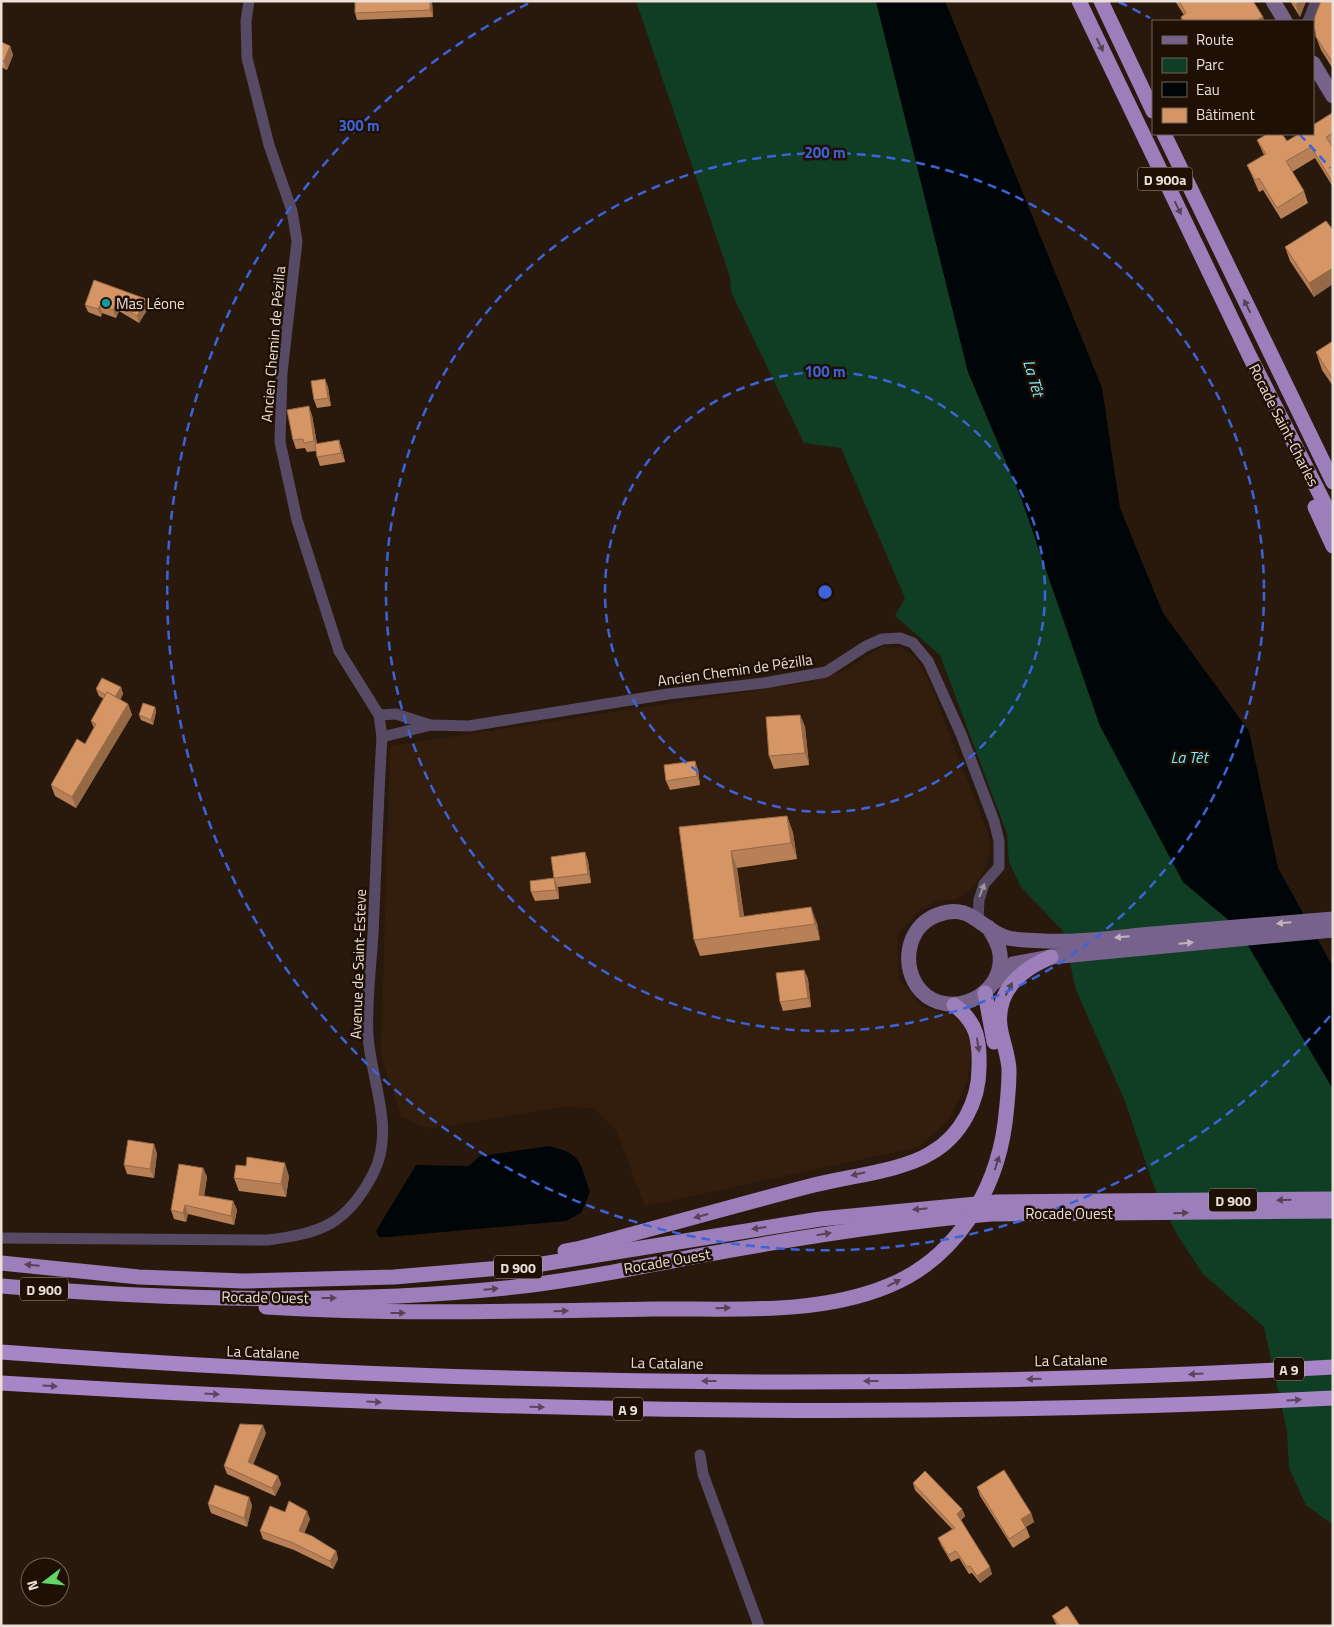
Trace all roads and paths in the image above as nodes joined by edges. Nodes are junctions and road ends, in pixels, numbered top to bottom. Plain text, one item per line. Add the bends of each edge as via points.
1 (249, 1) edge
2 (1079, 1) edge
3 (1101, 1) edge
4 (1273, 1) edge
5 (1316, 1) edge
6 (1284, 20) edge
7 (1308, 20) edge
8 (1314, 65) edge
9 (1333, 96) edge
10 (1152, 109) edge
11 (1164, 135) edge
12 (1268, 350) junction
13 (1250, 357) junction
14 (1333, 467) edge
15 (1333, 482) edge
16 (1333, 520) edge
17 (1333, 546) edge
18 (379, 715) junction
19 (431, 725) junction
20 (382, 737) junction
21 (1333, 919) edge
22 (983, 923) junction
23 (1333, 930) edge
24 (1050, 957) junction
25 (988, 989) junction
26 (954, 1005) junction
27 (1005, 1123) junction
28 (1333, 1199) edge
29 (1133, 1208) junction
30 (966, 1210) junction
31 (1333, 1211) edge
32 (1, 1238) edge
33 (1, 1263) edge
34 (63, 1268) junction
35 (1, 1286) edge
36 (88, 1293) junction
37 (1, 1352) edge
38 (1333, 1367) edge
39 (1, 1383) edge
40 (1333, 1398) edge
41 (700, 1455) dead end
42 (759, 1626) edge

1 - 18 street, Ancien Chemin de Pézilla via 247,58 269,145 292,211 297,241 282,373 280,442 297,520 339,650
2 -> 13 highway, D 900a
3 - 10 highway
4 - 6 main road
5 - 7 street
8 - 9 main road
12 -> 11 highway, D 900a
12 - 14 highway, D 900a
12 - 15 highway, Rocade Saint-Charles / D 900a
13 - 16 highway, Rocade Saint-Charles / D 900a
13 - 17 highway, D 900a
18 - 19 street, Ancien Chemin de Pézilla via 396,714
18 - 20 street, Avenue de Saint-Esteve
19 - 20 street, Ancien Chemin de Pézilla
22 -> 19 street, Ancien Chemin de Pézilla via 979,900 984,884 999,866 999,841 994,821 961,734 928,661 913,643 900,638 882,639 866,646 826,672 469,726
20 - 32 street, Avenue de Saint-Esteve via 368,1036 382,1117 383,1142 374,1172 354,1205 330,1226 298,1236 268,1240
21 -> 22 main road via 1067,941 1005,937
22 - 25 main road via 996,940 1000,955 999,970
22 - 26 main road via 966,913 936,915 921,925 911,940 907,957 915,984 932,999
24 -> 23 main road
24 - 25 main road via 1013,964
27 -> 24 highway via 1009,1070 1000,1023 1004,998 1014,979 1030,966
25 - 26 main road via 970,1002
25 - 27 highway via 990,1030 1002,1069
26 -> 34 highway via 967,1014 976,1031 980,1054 974,1102 962,1124 944,1144 931,1154 906,1163 581,1248 492,1261 376,1271
36 -> 27 highway via 357,1312 795,1306 848,1298 888,1286 920,1269 953,1242 982,1198 998,1162
28 -> 29 highway, Rocade Ouest / D 900
29 - 30 highway, Rocade Ouest / D 900
29 -> 31 highway, Rocade Ouest / D 900
30 -> 34 highway, Rocade Ouest / D 900 via 820,1219 603,1256 455,1273 243,1281 139,1277
36 -> 30 highway, Rocade Ouest / D 900 via 273,1298 406,1297 526,1285
34 -> 33 highway, Rocade Ouest / D 900
35 - 36 highway, Rocade Ouest / D 900
38 -> 37 highway, La Catalane / A 9 via 904,1381 659,1381 194,1367
39 -> 40 highway, A 9 via 428,1405 643,1409 902,1410
41 - 42 street via 703,1474

